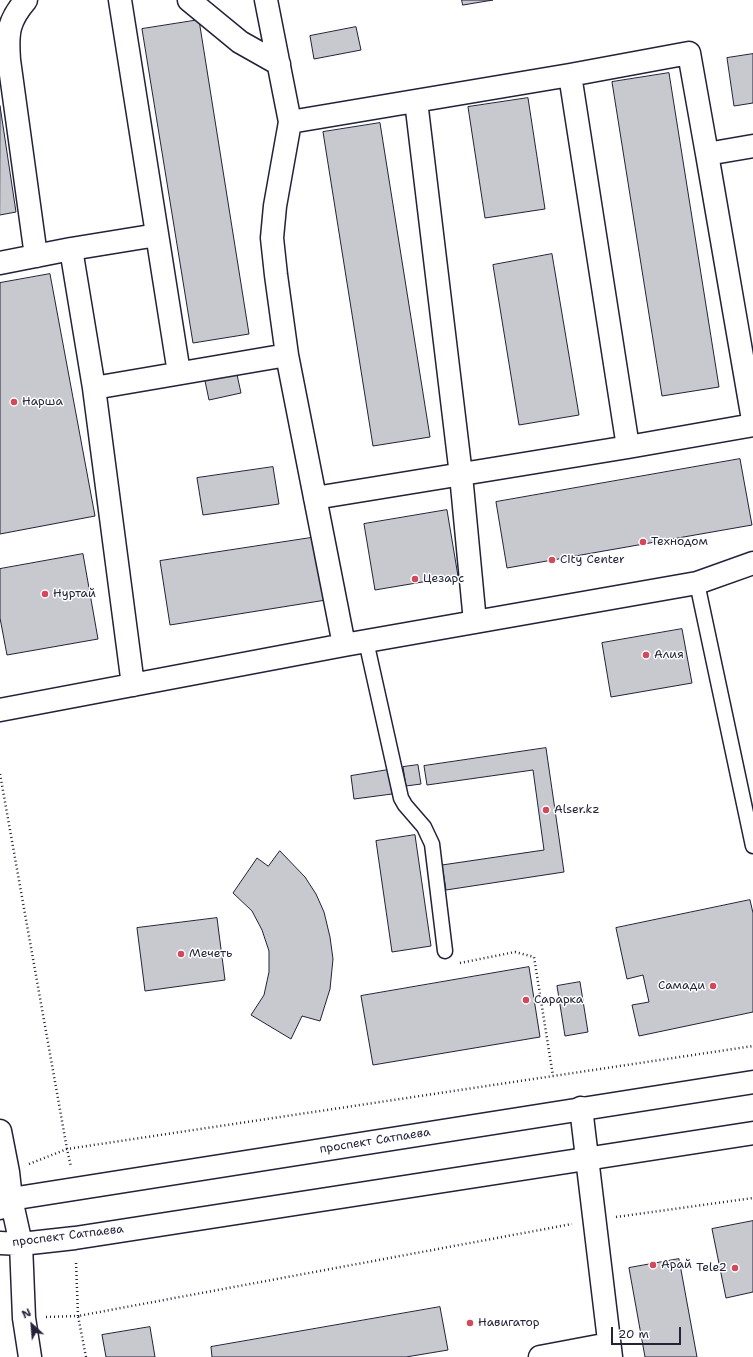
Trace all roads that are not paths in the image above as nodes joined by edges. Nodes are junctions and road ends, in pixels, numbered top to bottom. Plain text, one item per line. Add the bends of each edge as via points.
1 (26, 0) edge
2 (120, 0) edge
3 (189, 0) edge
4 (266, 0) edge
5 (278, 64) junction
6 (570, 75) junction
7 (416, 101) junction
8 (290, 122) junction
9 (753, 146) edge
10 (706, 154) junction
11 (157, 235) junction
12 (71, 249) junction
13 (36, 256) junction
14 (0, 263) edge
15 (747, 351) edge
16 (287, 355) junction
17 (179, 373) junction
18 (94, 388) junction
19 (753, 420) edge
20 (753, 425) edge
21 (628, 447) junction
22 (461, 475) junction
23 (315, 498) junction
24 (753, 563) edge
25 (697, 583) junction
26 (475, 622) junction
27 (366, 641) junction
28 (344, 645) junction
29 (133, 685) junction
30 (0, 710) edge
31 (753, 846) edge
32 (446, 952) road end
33 (753, 1082) edge
34 (581, 1108) junction
35 (0, 1131) edge
36 (753, 1133) edge
37 (586, 1160) junction
38 (6, 1203) edge
39 (10, 1244) edge
40 (610, 1350) edge
41 (30, 1357) edge
42 (540, 1357) edge

1 - 13 street via 12,18 8,39
2 - 11 street
3 - 5 street via 240,42
4 - 5 street
5 - 8 street
6 - 7 street
6 - 10 street via 689,53
6 - 21 street
7 - 8 street
7 - 22 street
8 - 16 street via 272,238
9 - 10 street
10 - 15 street
11 - 12 street
11 - 17 street
12 - 13 street
12 - 18 street
13 - 14 street
15 - 19 street
16 - 17 street
16 - 23 street
17 - 18 street
18 - 29 street
20 - 21 street
21 - 22 street
22 - 23 street
22 - 26 street
23 - 28 street
24 - 25 street
25 - 26 street
25 - 31 lane
26 - 27 street
27 - 28 street
27 - 32 lane via 401,798 424,827 432,844
28 - 29 street
29 - 30 street
33 - 34 street, проспект Сатпаева
34 - 37 street
34 - 38 street, проспект Сатпаева via 76,1188
35 - 38 street via 8,1172
36 - 37 street, проспект Сатпаева
37 - 39 street, проспект Сатпаева via 75,1238
37 - 40 street
38 - 39 street
39 - 41 street
40 - 42 street

